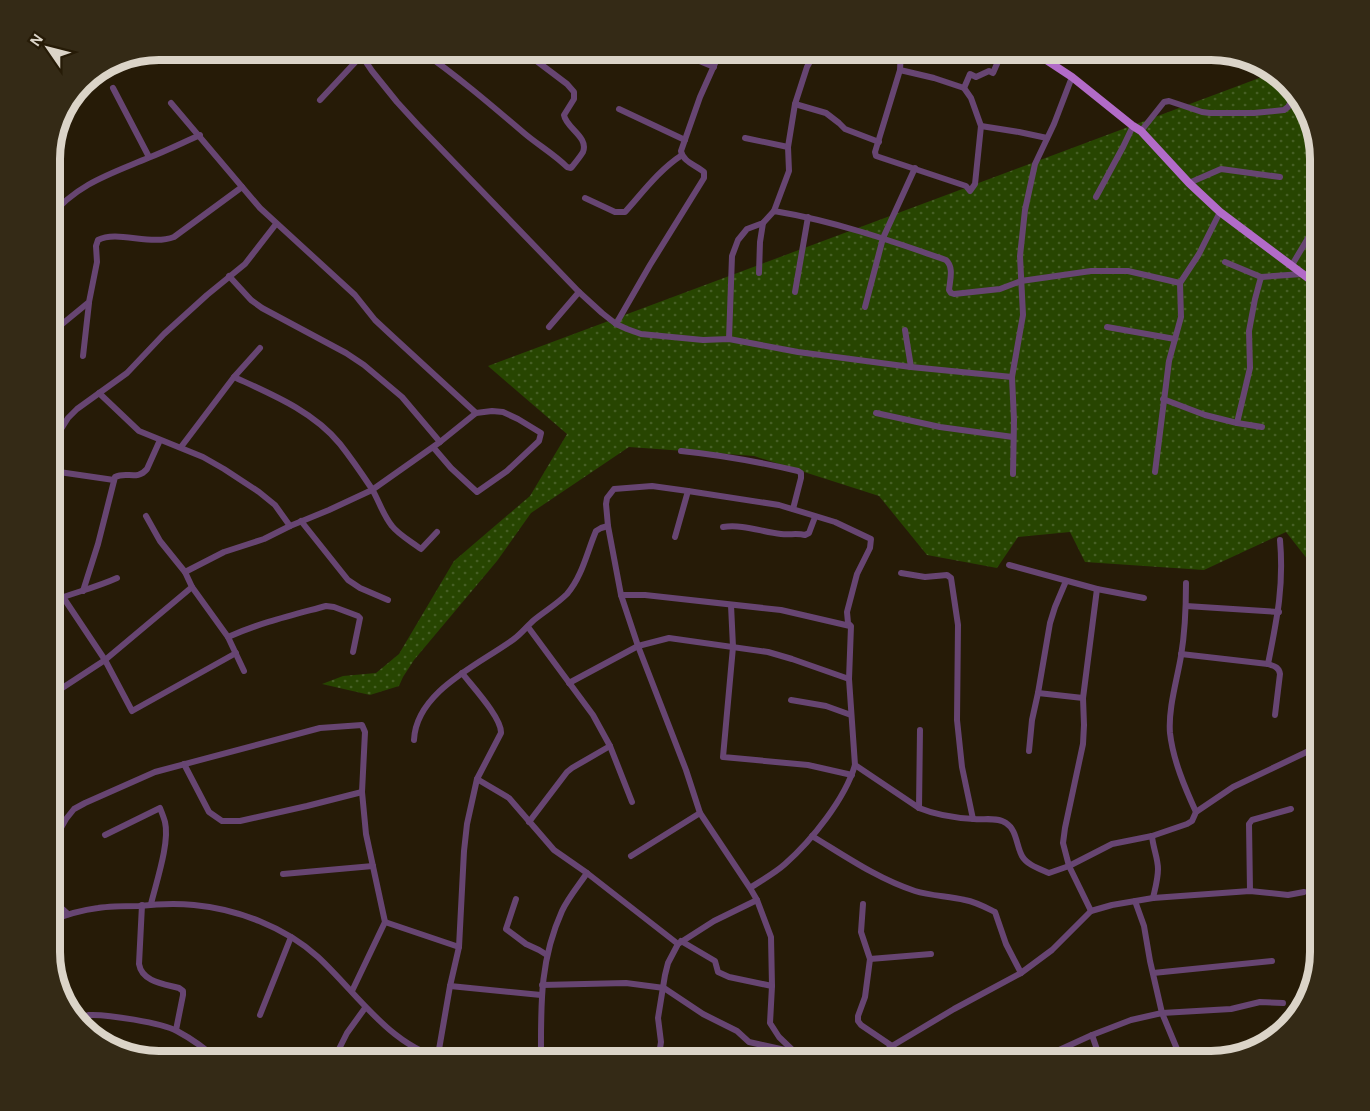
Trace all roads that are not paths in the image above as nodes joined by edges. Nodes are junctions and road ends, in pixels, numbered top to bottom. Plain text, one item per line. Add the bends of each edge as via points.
1 (353, 60) edge
2 (365, 60) edge
3 (434, 60) edge
4 (535, 60) edge
5 (697, 60) edge
6 (717, 60) edge
7 (811, 60) edge
8 (900, 60) edge
9 (999, 60) edge
10 (1046, 60) edge
11 (714, 67) junction
12 (900, 70) junction
13 (1072, 77) junction
14 (114, 88) dead end
15 (964, 88) junction
16 (320, 100) dead end
17 (1291, 101) edge
18 (171, 102) dead end
19 (795, 104) junction
20 (619, 109) dead end
21 (981, 126) junction
22 (1133, 126) junction
23 (1141, 131) junction
24 (200, 135) junction
25 (745, 138) dead end
26 (1047, 138) junction
27 (685, 140) junction
28 (879, 142) junction
29 (788, 147) junction
30 (682, 155) junction
31 (150, 158) junction
32 (915, 168) junction
33 (1280, 177) dead end
34 (1189, 183) junction
35 (242, 187) junction
36 (1096, 197) dead end
37 (585, 198) dead end
38 (60, 207) edge
39 (774, 211) junction
40 (1220, 212) junction
41 (808, 217) junction
42 (763, 223) junction
43 (276, 224) junction
44 (1310, 235) edge
45 (883, 238) junction
46 (1225, 262) dead end
47 (1292, 265) junction
48 (759, 273) dead end
49 (1302, 274) junction
50 (229, 276) junction
51 (1261, 277) junction
52 (1310, 280) edge
53 (1021, 281) junction
54 (1180, 283) junction
55 (579, 292) junction
56 (795, 292) dead end
57 (89, 303) junction
58 (865, 308) dead end
59 (616, 324) junction
60 (60, 326) edge
61 (549, 327) dead end
62 (1107, 327) dead end
63 (905, 330) dead end
64 (729, 339) junction
65 (1175, 339) junction
66 (260, 348) dead end
67 (82, 356) dead end
68 (911, 367) junction
69 (234, 377) junction
70 (1012, 377) junction
71 (99, 393) junction
72 (1163, 399) junction
73 (476, 413) junction
74 (876, 413) dead end
75 (1237, 423) junction
76 (1262, 426) dead end
77 (60, 431) edge
78 (1013, 437) junction
79 (160, 440) junction
80 (440, 442) junction
81 (181, 447) junction
82 (433, 447) junction
83 (681, 451) dead end
84 (60, 472) edge
85 (1155, 472) dead end
86 (1013, 474) dead end
87 (114, 480) junction
88 (372, 490) junction
89 (688, 490) junction
90 (793, 509) junction
91 (146, 516) dead end
92 (815, 517) junction
93 (301, 521) junction
94 (290, 526) junction
95 (608, 526) junction
96 (723, 527) dead end
97 (437, 532) dead end
98 (675, 537) dead end
99 (1280, 540) dead end
100 (1009, 565) dead end
101 (185, 572) junction
102 (902, 573) dead end
103 (117, 578) dead end
104 (1066, 581) junction
105 (1186, 583) dead end
106 (192, 587) junction
107 (1097, 589) junction
108 (83, 591) junction
109 (621, 595) junction
110 (63, 597) junction
111 (60, 598) edge
112 (1144, 598) dead end
113 (388, 600) dead end
114 (730, 604) junction
115 (1186, 606) junction
116 (1279, 612) junction
117 (851, 626) junction
118 (528, 627) junction
119 (228, 637) junction
120 (638, 646) junction
121 (733, 647) junction
122 (353, 652) dead end
123 (236, 653) junction
124 (1181, 654) junction
125 (105, 660) junction
126 (1268, 664) junction
127 (244, 671) dead end
128 (462, 673) junction
129 (849, 679) junction
130 (569, 683) junction
131 (60, 689) edge
132 (1038, 693) junction
133 (1083, 698) junction
134 (791, 700) dead end
135 (851, 715) junction
136 (1275, 715) dead end
137 (920, 730) dead end
138 (414, 740) dead end
139 (610, 746) junction
140 (1310, 750) edge
141 (1029, 751) dead end
142 (184, 764) junction
143 (855, 765) junction
144 (852, 775) junction
145 (477, 779) junction
146 (362, 792) junction
147 (632, 802) dead end
148 (919, 808) junction
149 (1292, 809) dead end
150 (1196, 812) junction
151 (700, 813) junction
152 (973, 819) junction
153 (529, 822) junction
154 (60, 830) edge
155 (105, 835) dead end
156 (813, 836) junction
157 (1152, 836) junction
158 (631, 856) dead end
159 (373, 866) junction
160 (1069, 866) junction
161 (587, 873) junction
162 (283, 874) dead end
163 (750, 888) junction
164 (1250, 891) junction
165 (1304, 892) dead end
166 (1153, 898) junction
167 (516, 899) dead end
168 (757, 900) junction
169 (1135, 901) junction
170 (151, 904) junction
171 (863, 904) dead end
172 (142, 905) junction
173 (60, 907) edge
174 (1091, 910) junction
175 (68, 914) junction
176 (60, 917) edge
177 (385, 922) junction
178 (291, 937) junction
179 (680, 943) junction
180 (459, 947) junction
181 (931, 954) dead end
182 (547, 956) junction
183 (870, 959) junction
184 (1272, 961) dead end
185 (1021, 973) junction
186 (1154, 973) junction
187 (542, 985) junction
188 (450, 986) junction
189 (772, 986) junction
190 (664, 988) junction
191 (352, 991) junction
192 (541, 995) junction
193 (1283, 1003) dead end
194 (365, 1008) junction
195 (1162, 1013) junction
196 (260, 1015) dead end
197 (84, 1016) edge
198 (176, 1030) junction
199 (1092, 1035) junction
200 (892, 1046) junction
201 (207, 1051) edge
202 (338, 1051) edge
203 (421, 1051) edge
204 (439, 1051) edge
205 (541, 1051) edge
206 (660, 1051) edge
207 (787, 1051) edge
208 (793, 1051) edge
209 (886, 1051) edge
210 (1058, 1051) edge
211 (1097, 1051) edge
212 (1178, 1051) edge

1 - 16 street
2 - 55 street via 397,102
3 - 4 street via 572,168 585,145 564,119 574,92
5 - 11 street
6 - 11 street
7 - 19 street
8 - 12 street
9 - 15 street via 993,73 976,77 970,74
10 - 13 main road
11 - 27 street
12 - 15 street
12 - 28 street
13 - 22 main road
13 - 26 street
14 - 31 street
15 - 21 street
17 - 23 street via 1284,110 1254,113 1202,112 1169,101
18 - 24 street
19 - 28 street via 826,113 845,129
19 - 29 street
20 - 27 street
21 - 26 street
21 - 32 street via 978,170 970,191 966,186
22 - 23 main road
22 - 36 street
23 - 34 main road
24 - 31 street
24 - 35 street
25 - 29 street
26 - 53 street via 1035,164 1025,210
27 - 30 street
28 - 32 street via 876,156
29 - 39 street via 789,171
30 - 37 street via 658,174 625,212 615,212
30 - 59 street via 704,172 704,178
31 - 38 street via 96,179
32 - 45 street
33 - 34 street via 1221,169
34 - 40 main road
35 - 43 street
35 - 57 street via 174,237 98,240
39 - 41 street
39 - 42 street
40 - 47 main road
40 - 54 street
41 - 45 street
41 - 56 street
42 - 48 street
42 - 64 street via 747,229 732,256
43 - 50 street via 245,264
43 - 73 street via 339,279 375,320
44 - 47 street
45 - 53 street via 950,263 949,290 954,294 1000,289
45 - 58 street
46 - 51 street
47 - 49 main road
49 - 51 street
49 - 52 main road
50 - 71 street via 127,373
50 - 80 street via 262,308 364,365 402,397
51 - 75 street via 1249,331 1250,368
53 - 54 street via 1076,272 1128,271
53 - 70 street via 1023,315
54 - 65 street via 1181,317
55 - 59 street
55 - 61 street
57 - 60 street
57 - 67 street
59 - 64 street via 659,336
62 - 65 street
63 - 68 street
64 - 68 street
65 - 72 street
66 - 69 street
68 - 70 street
69 - 81 street
69 - 88 street via 287,402 328,431
70 - 78 street
71 - 77 street via 77,409
71 - 79 street via 139,430
72 - 75 street
72 - 85 street
73 - 80 street
73 - 82 street via 503,412 541,433 539,441 477,492
74 - 78 street
75 - 76 street
78 - 86 street
79 - 81 street
79 - 87 street via 144,474 119,475
80 - 82 street
81 - 94 street via 259,492 275,505
82 - 88 street
83 - 90 street via 798,471 801,478
84 - 87 street
87 - 108 street
88 - 93 street
88 - 97 street via 394,528 421,549
89 - 90 street
89 - 95 street via 652,486 614,489 606,504
89 - 98 street
90 - 92 street
91 - 101 street
92 - 96 street via 805,536 734,525
92 - 117 street via 871,539 847,612
93 - 94 street
93 - 113 street via 348,580
94 - 101 street
95 - 109 street
95 - 118 street via 596,531 570,590
99 - 116 street
100 - 104 street
101 - 106 street
102 - 152 street via 951,578 958,625 957,720
103 - 108 street
104 - 107 street
104 - 132 street via 1050,623
105 - 115 street
106 - 119 street
106 - 125 street
107 - 112 street
107 - 133 street
108 - 110 street
109 - 114 street
109 - 120 street
110 - 111 street
110 - 125 street
114 - 117 street via 788,611
114 - 121 street
115 - 116 street
115 - 124 street
116 - 126 street
117 - 129 street
118 - 128 street
118 - 130 street
119 - 122 street via 326,606 360,618
119 - 123 street
120 - 121 street via 669,638
120 - 130 street
120 - 151 street
121 - 129 street via 781,655
121 - 144 street via 723,757 808,765
123 - 125 street via 132,711
123 - 127 street
124 - 126 street
124 - 150 street via 1170,732
125 - 131 street
126 - 136 street via 1277,667 1280,674
128 - 138 street via 425,707 416,724
128 - 145 street via 501,727
129 - 135 street
130 - 139 street
132 - 133 street
132 - 141 street
133 - 160 street via 1083,744 1063,843
134 - 135 street
135 - 143 street
137 - 148 street
139 - 147 street
139 - 153 street via 572,768
140 - 150 street via 1233,787
142 - 146 street via 210,812 222,821 240,821
142 - 146 street via 320,728 362,725
142 - 154 street via 155,772 85,803 74,809
143 - 144 street
143 - 148 street
144 - 156 street
145 - 153 street via 509,798
145 - 180 street via 466,836
146 - 159 street
148 - 152 street
149 - 164 street via 1249,824
150 - 157 street via 1187,824
151 - 158 street
151 - 163 street
152 - 160 street via 1009,824 1023,858 1031,865 1049,873
153 - 161 street via 554,850
155 - 170 street via 160,808 166,824 164,849
156 - 163 street via 784,864
156 - 185 street via 889,881 916,892 979,904 995,912 1005,944
157 - 160 street via 1113,844
157 - 166 street via 1158,868
159 - 162 street
159 - 177 street
160 - 174 street
161 - 179 street
161 - 182 street via 561,913
163 - 168 street
164 - 165 street via 1288,896
164 - 166 street
166 - 169 street
167 - 182 street via 506,929
168 - 179 street
168 - 189 street via 771,937
169 - 174 street
169 - 186 street
170 - 172 street
170 - 178 street via 210,907 252,919
171 - 183 street via 861,932
172 - 175 street
172 - 198 street via 140,971 183,991
173 - 175 street
174 - 185 street via 1052,950
175 - 176 street
177 - 180 street
177 - 191 street
178 - 191 street
178 - 196 street
179 - 189 street via 715,961 718,972
179 - 190 street via 668,963
180 - 188 street
181 - 183 street
182 - 187 street
183 - 200 street via 858,1021
184 - 186 street
185 - 200 street
186 - 195 street
187 - 190 street via 626,983
187 - 192 street
188 - 192 street
188 - 204 street
189 - 208 street via 770,1023
190 - 206 street via 658,1018
190 - 207 street via 749,1042
191 - 194 street
192 - 205 street
193 - 195 street
194 - 202 street
194 - 203 street via 398,1038
195 - 199 street
195 - 212 street
197 - 198 street via 158,1024
198 - 201 street
199 - 210 street
199 - 211 street
200 - 209 street

